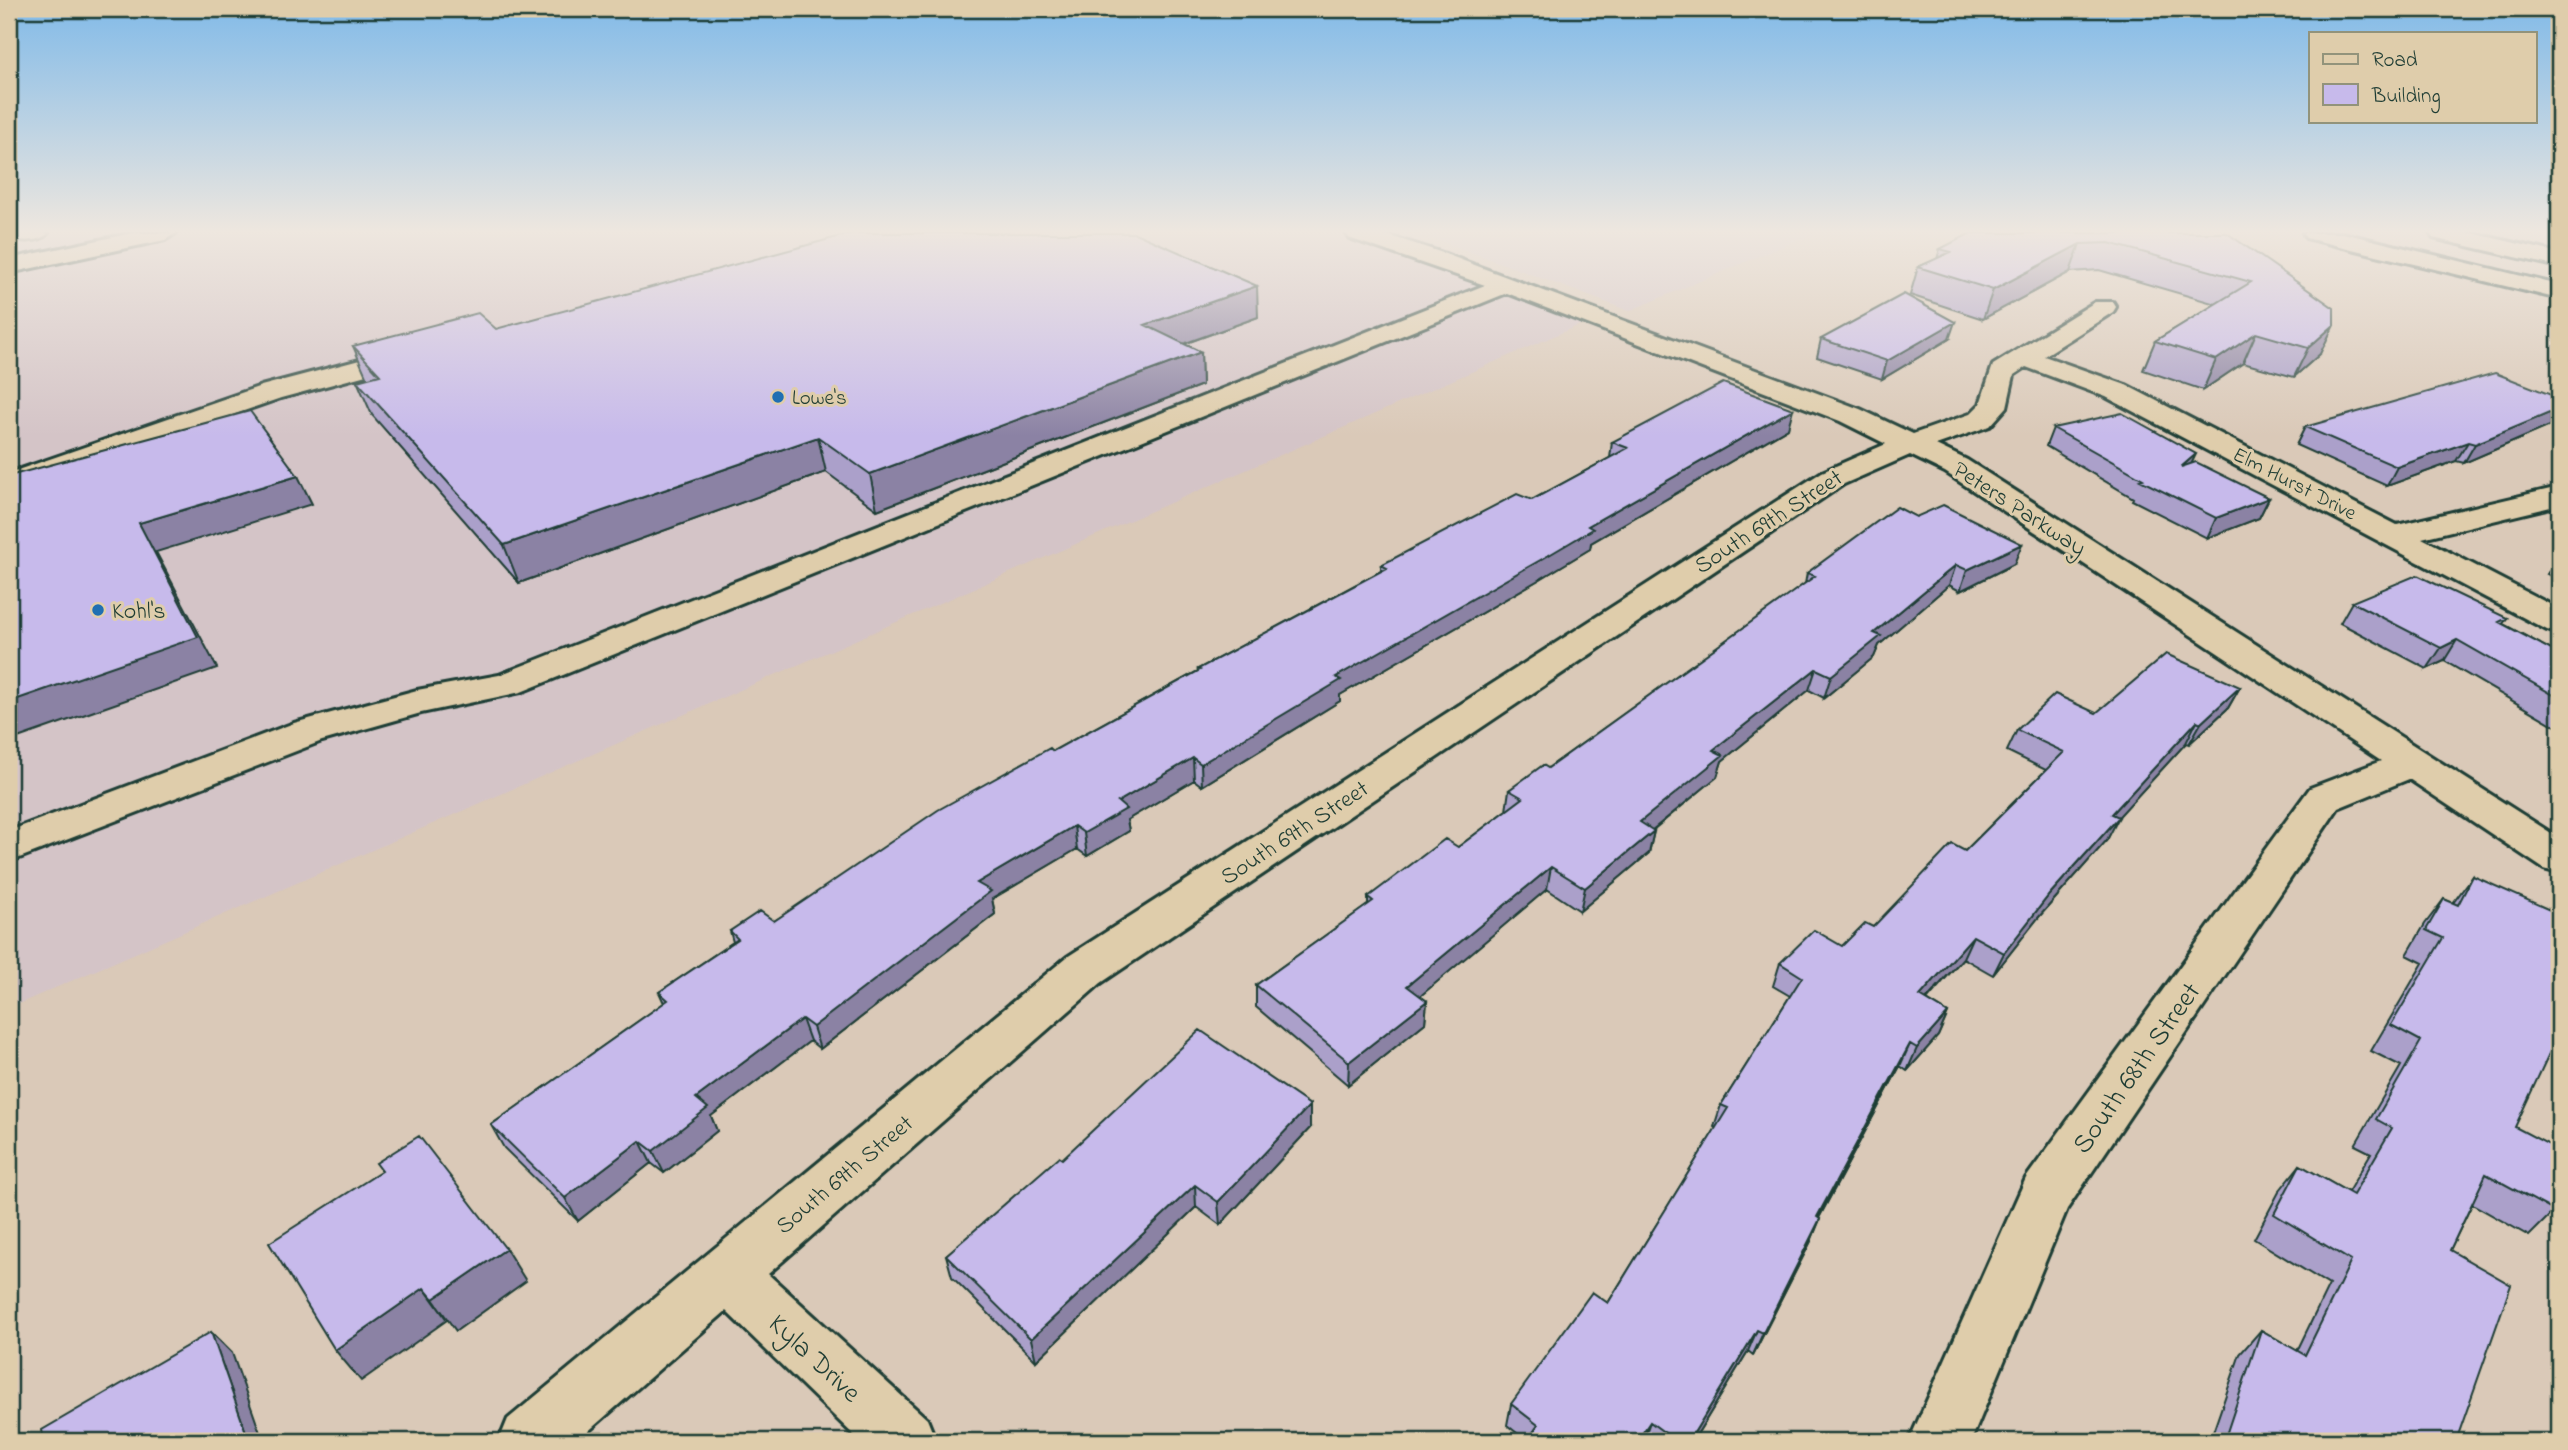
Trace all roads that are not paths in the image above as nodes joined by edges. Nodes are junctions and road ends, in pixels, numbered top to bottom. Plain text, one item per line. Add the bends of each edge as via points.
1 (1468, 301) edge
2 (1548, 301) edge
3 (2104, 307) dead end
4 (443, 346) edge
5 (2024, 358) junction
6 (1915, 444) junction
7 (9, 483) edge
8 (2559, 496) edge
9 (2396, 535) junction
10 (2559, 623) edge
11 (2412, 763) junction
12 (9, 847) edge
13 (2559, 858) edge
14 (727, 1273) junction
15 (530, 1441) edge
16 (905, 1441) edge
17 (1940, 1441) edge

1 - 12 street via 509,684 417,702 309,732
2 - 6 street, Peters Parkway
3 - 5 street, South 69th Street
4 - 7 street via 271,393
5 - 6 street, South 69th Street via 2002,371 1988,413 1967,426
5 - 9 street, Elm Hurst Drive via 2116,391
6 - 11 street, Peters Parkway via 1956,466
6 - 14 street, South 69th Street via 1833,478 1084,970
8 - 9 street
9 - 10 street, Elm Hurst Drive
11 - 13 street, Peters Parkway
11 - 17 street, South 68th Street via 2324,798 2045,1195
14 - 15 street, South 69th Street
14 - 16 street, Kyla Drive

